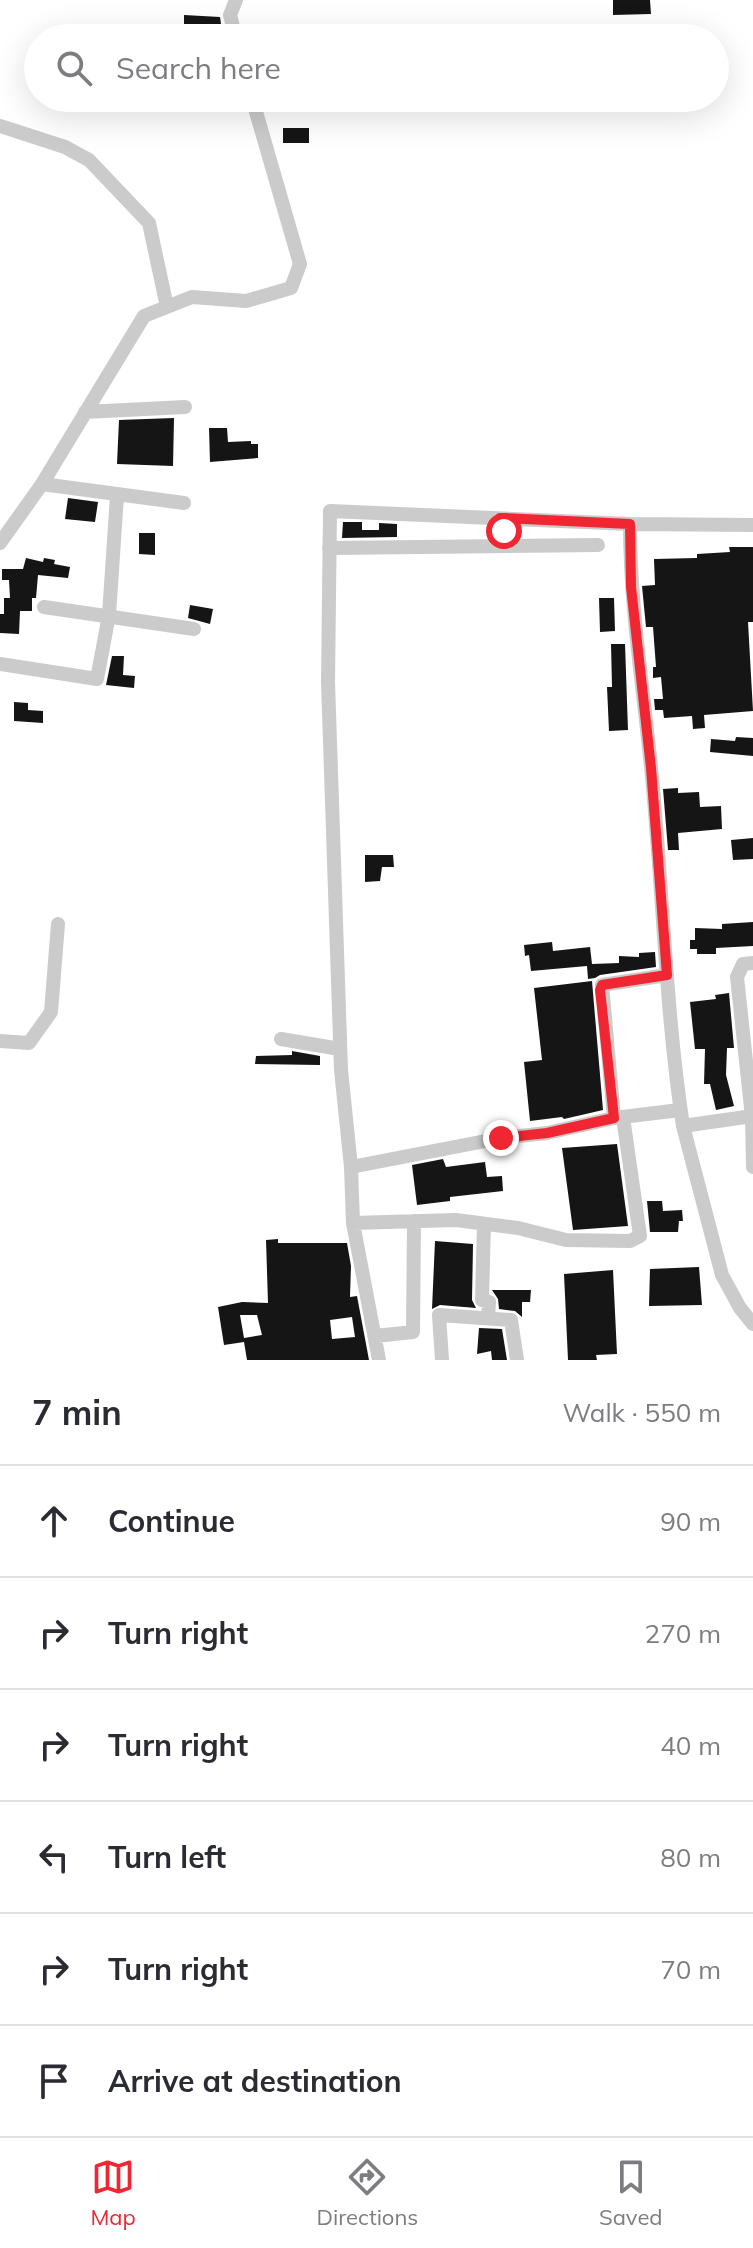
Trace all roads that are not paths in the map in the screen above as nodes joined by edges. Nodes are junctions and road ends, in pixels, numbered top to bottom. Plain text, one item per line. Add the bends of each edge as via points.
1 (236, 0) edge
2 (232, 24) edge
3 (256, 112) edge
4 (0, 126) edge
5 (167, 307) junction
6 (185, 407) dead end
7 (85, 412) junction
8 (42, 484) junction
9 (117, 496) junction
10 (184, 503) dead end
11 (500, 518) junction
12 (630, 524) junction
13 (753, 525) edge
14 (0, 543) edge
15 (506, 545) junction
16 (598, 545) dead end
17 (329, 548) junction
18 (44, 607) dead end
19 (109, 615) junction
20 (194, 629) dead end
21 (0, 664) edge
22 (58, 924) dead end
23 (753, 963) edge
24 (667, 975) junction
25 (281, 1039) dead end
26 (0, 1041) edge
27 (340, 1049) junction
28 (680, 1110) junction
29 (752, 1116) edge
30 (618, 1118) junction
31 (683, 1126) junction
32 (351, 1167) junction
33 (753, 1167) edge
34 (414, 1221) junction
35 (353, 1223) junction
36 (484, 1224) junction
37 (488, 1318) junction
38 (753, 1324) edge
39 (375, 1336) junction
40 (379, 1360) edge
41 (442, 1360) edge
42 (517, 1360) edge

1 - 2 street
3 - 5 street via 300,264 291,288 246,301 192,297
4 - 5 street via 89,160 149,223
5 - 7 street via 144,316 136,326
6 - 7 street
7 - 8 street
8 - 9 street
8 - 14 street
9 - 10 street
9 - 19 street
11 - 12 street
11 - 15 street
11 - 17 street via 330,511
12 - 13 street
12 - 24 street via 631,587
15 - 16 street
15 - 17 street
17 - 27 street
18 - 19 street
19 - 20 street
19 - 21 street via 97,679
22 - 26 street via 51,1012 29,1043
23 - 29 street via 743,964 737,977
24 - 28 street
24 - 30 street via 602,985 600,990
25 - 27 street
27 - 32 street
28 - 30 street
28 - 31 street
29 - 31 street
29 - 33 street
30 - 32 street
30 - 36 street via 640,1236 630,1241 566,1240
31 - 38 street via 722,1275
32 - 35 street
34 - 35 street
34 - 36 street
34 - 39 street via 413,1332
35 - 39 street
36 - 37 street via 482,1300 489,1302
37 - 41 street via 439,1315
37 - 42 street via 511,1320
39 - 40 street

